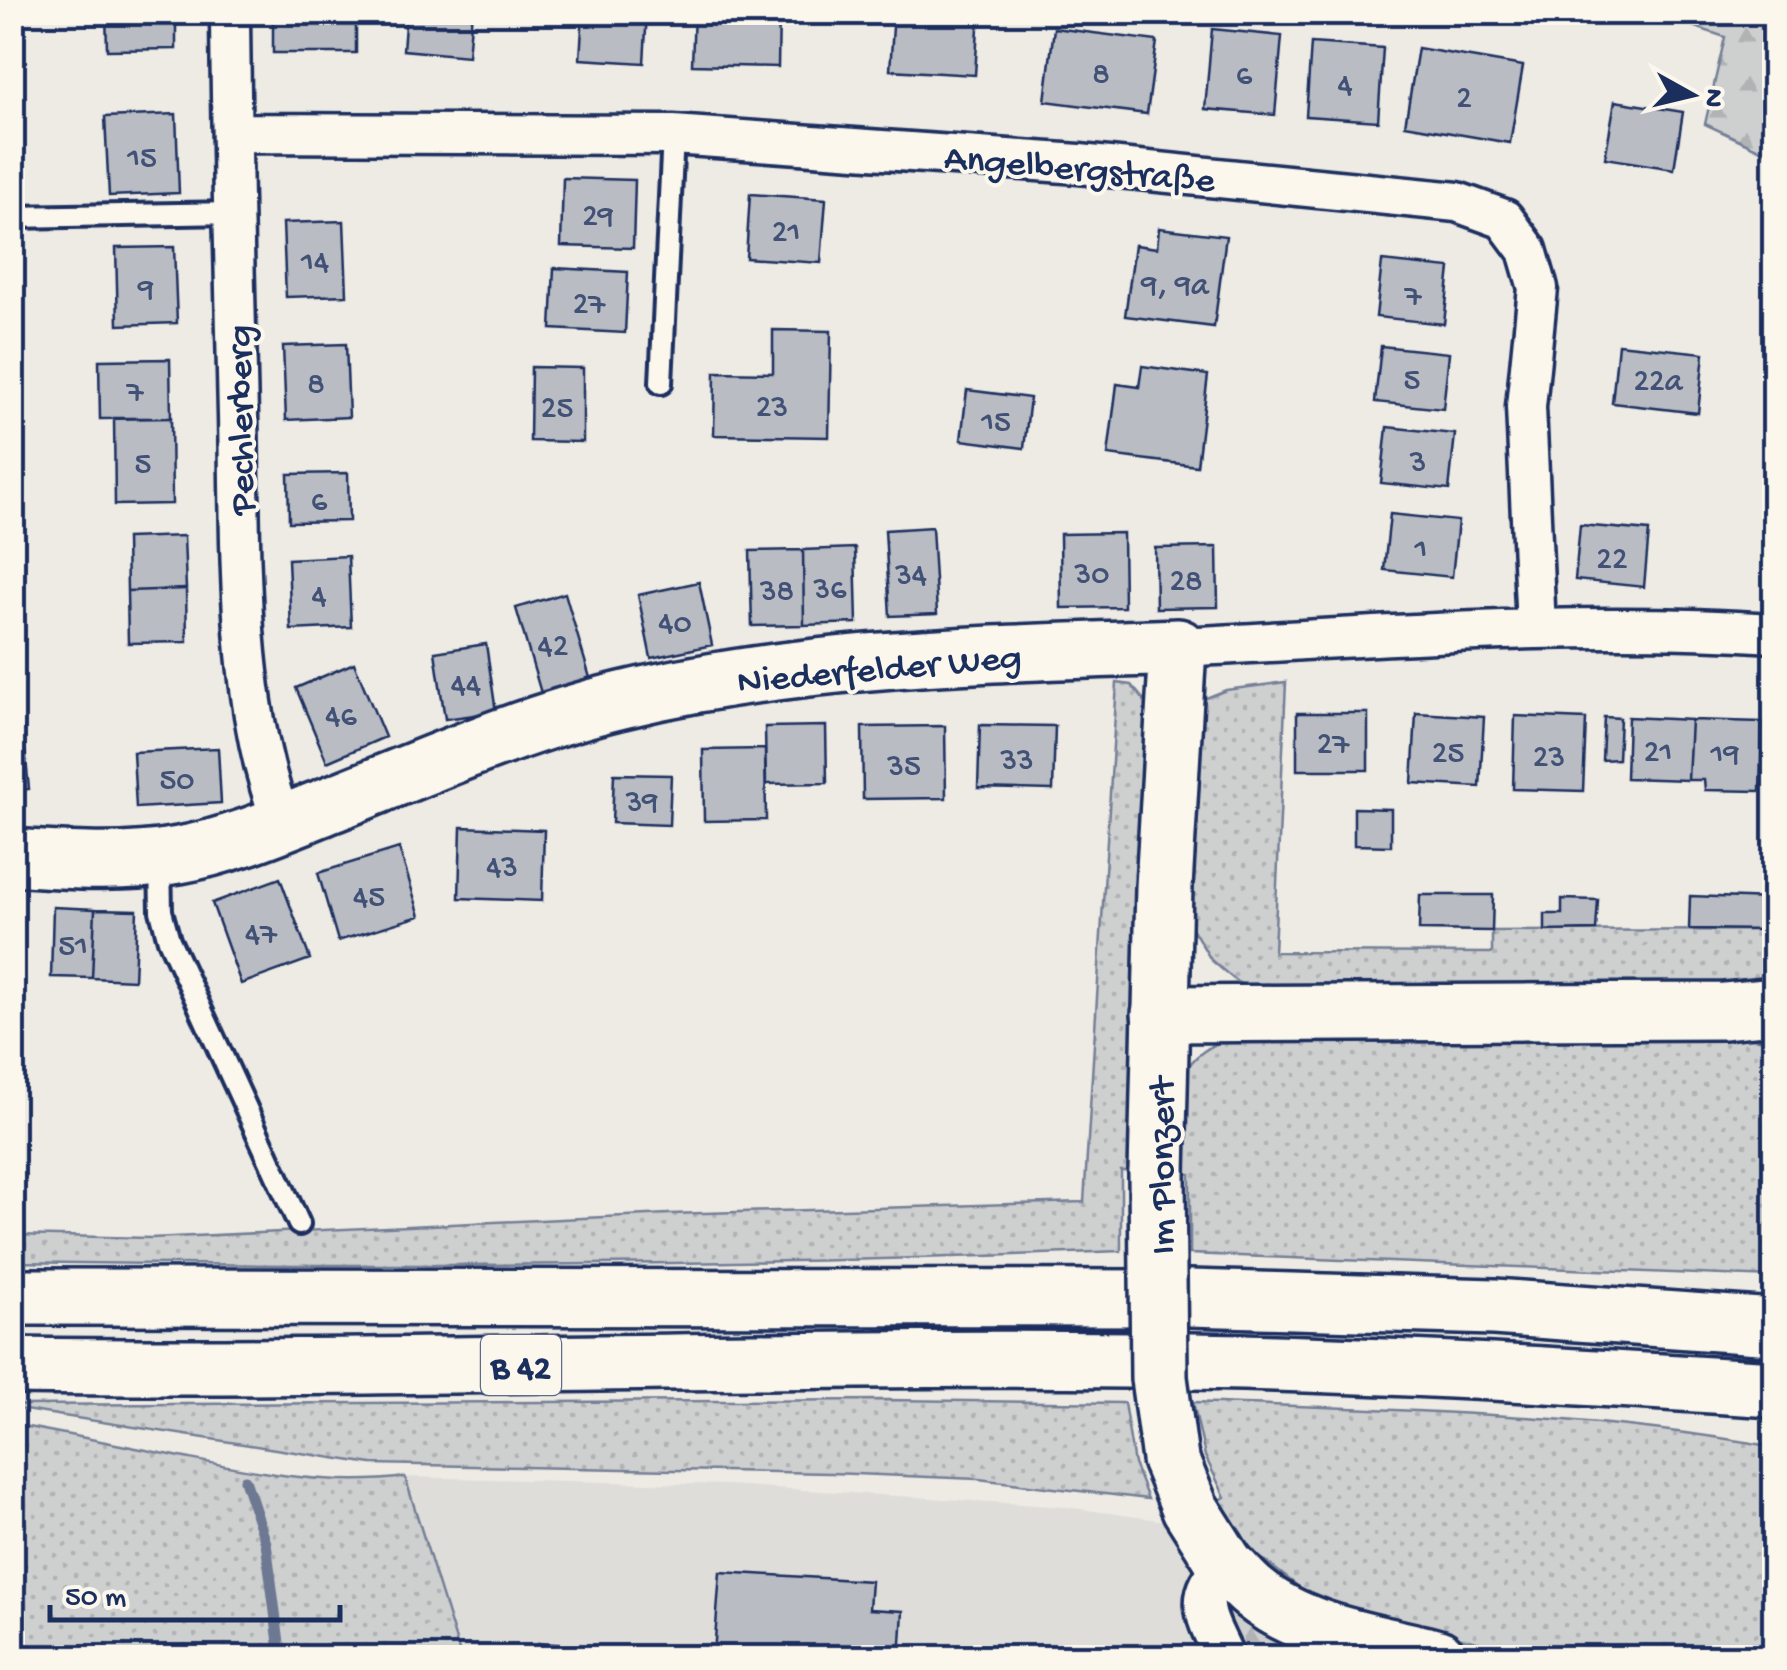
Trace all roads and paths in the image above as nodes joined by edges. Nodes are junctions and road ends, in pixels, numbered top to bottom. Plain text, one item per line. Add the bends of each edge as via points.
1 (230, 12) edge
2 (232, 133) junction
3 (673, 135) junction
4 (234, 213) junction
5 (12, 217) edge
6 (661, 383) dead end
7 (1536, 629) junction
8 (1774, 634) edge
9 (1178, 647) junction
10 (282, 823) junction
11 (12, 857) edge
12 (160, 858) junction
13 (1758, 1013) edge
14 (1160, 1014) junction
15 (299, 1224) dead end
16 (12, 1298) edge
17 (1774, 1299) edge
18 (1707, 1321) junction
19 (1774, 1327) edge
20 (12, 1366) edge
21 (1662, 1382) junction
22 (1774, 1388) edge
23 (1774, 1420) edge
24 (1226, 1566) junction
25 (1225, 1658) edge
26 (1438, 1658) edge

1 - 2 street, Pechlerberg
2 - 3 street, Angelbergstraße
2 - 4 street, Pechlerberg
3 - 6 lane
3 - 7 street, Angelbergstraße via 1080,164 1457,202 1504,219 1527,250 1538,288 1526,407
4 - 5 lane
4 - 10 street, Pechlerberg via 242,588 256,728
7 - 8 street, Niederfelder Weg
7 - 9 street, Niederfelder Weg
9 - 10 main road, Niederfelder Weg via 883,660 688,686 535,726
9 - 14 main road, Im Plonzert
10 - 12 main road, Niederfelder Weg
11 - 12 main road, Niederfelder Weg
12 - 15 lane via 161,911 170,940
13 - 14 main road
14 - 24 main road, Im Plonzert, bridge via 1159,1378 1170,1459 1190,1508
16 - 18 main road, B 42 via 1174,1298
17 - 18 main road
18 - 19 main road, B 42
20 - 21 main road, B 42 via 1124,1360
21 - 22 main road, B 42
21 - 23 main road
24 - 25 street via 1204,1599
24 - 26 main road, Im Plonzert via 1287,1614

